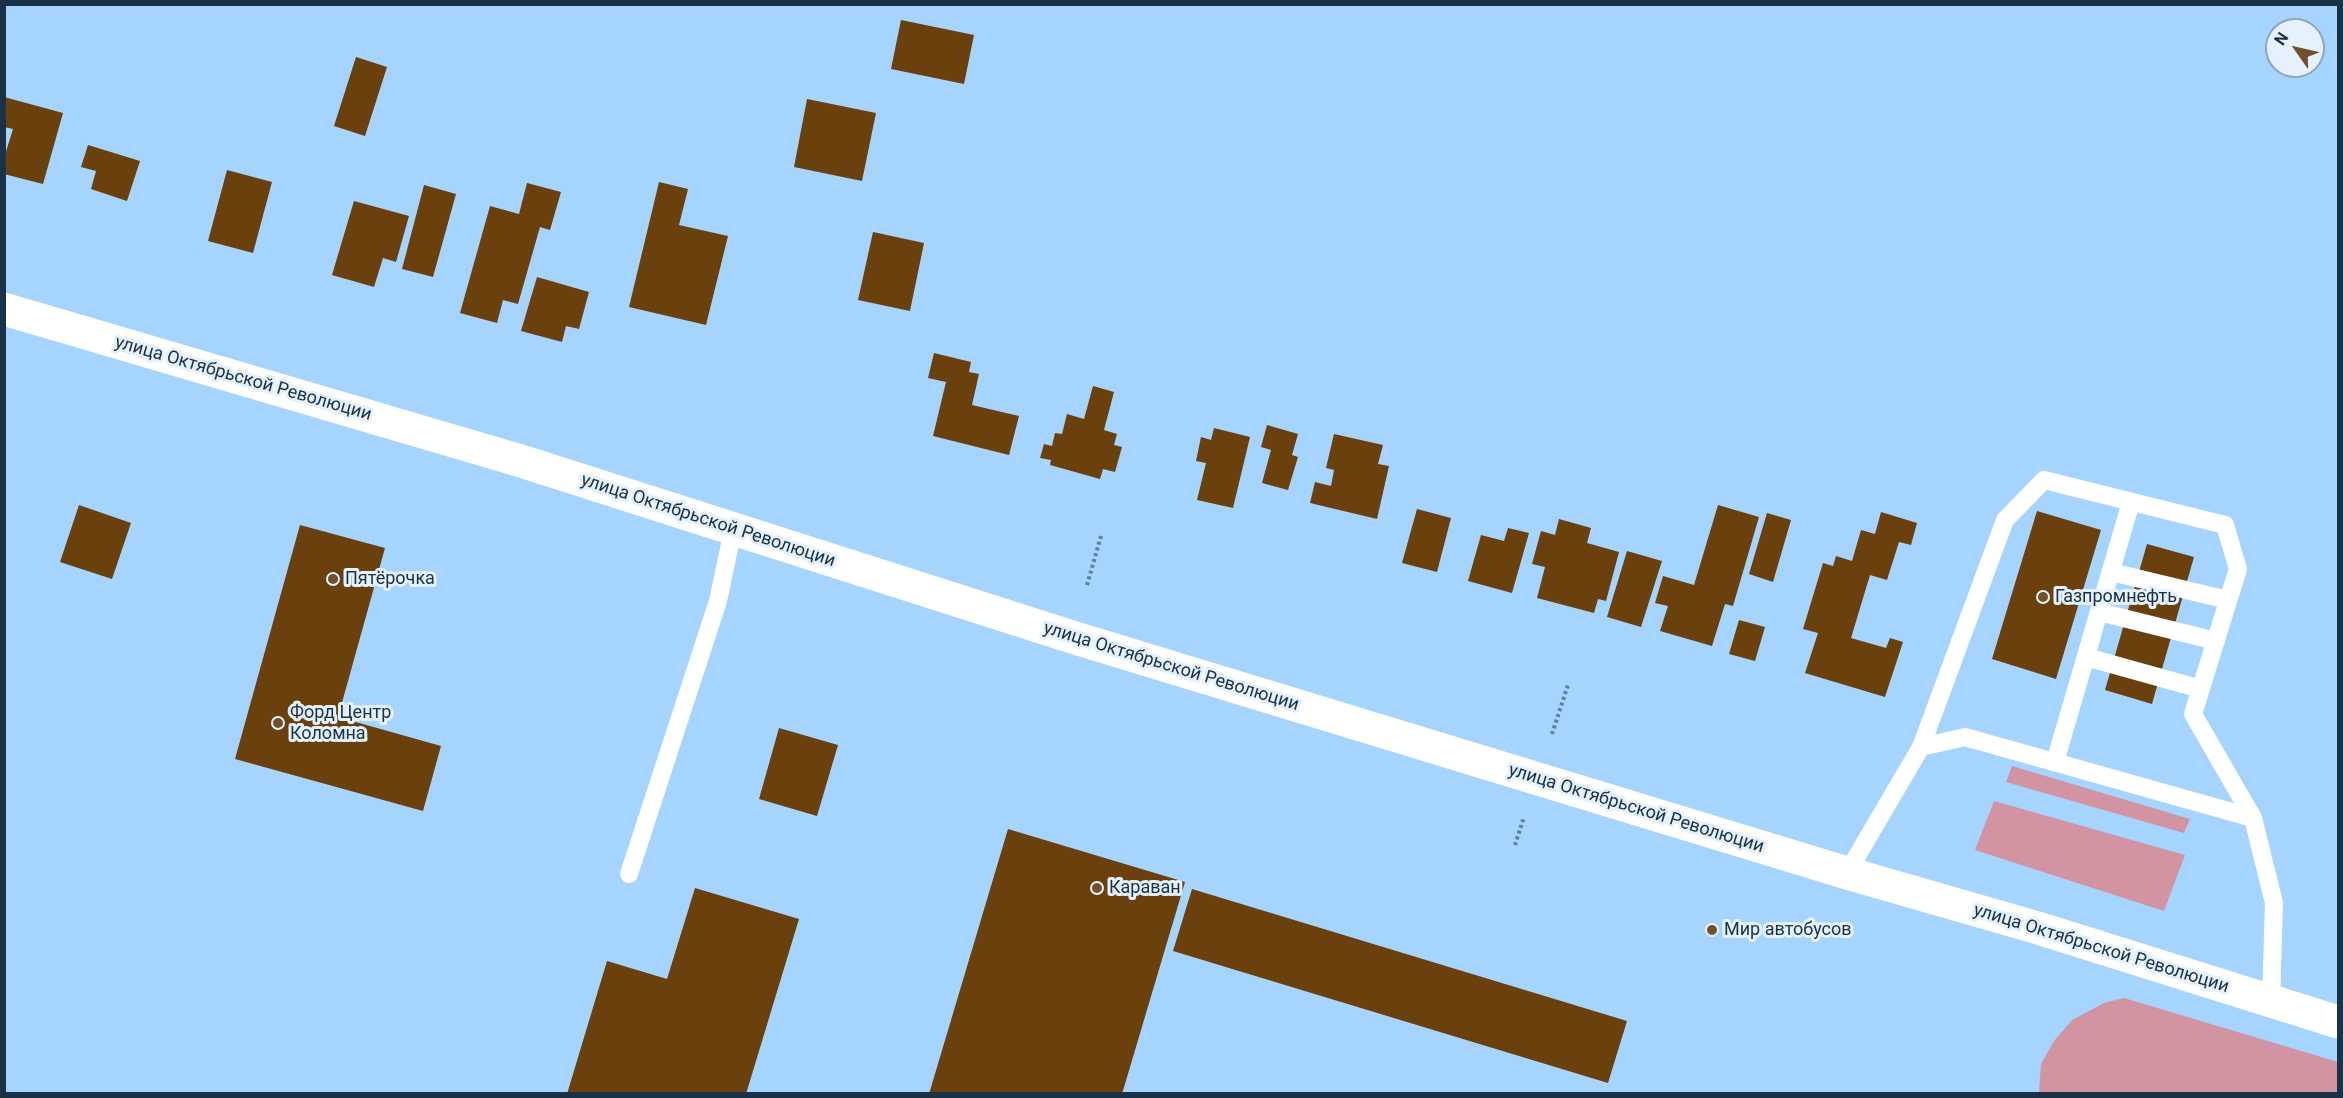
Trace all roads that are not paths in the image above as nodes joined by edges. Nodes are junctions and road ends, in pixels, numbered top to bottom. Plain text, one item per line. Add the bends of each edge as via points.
1 (4, 309) edge
2 (2131, 502) junction
3 (733, 530) junction
4 (2110, 572) junction
5 (2228, 600) junction
6 (2099, 612) junction
7 (2216, 640) junction
8 (2086, 657) junction
9 (2200, 689) junction
10 (1922, 747) junction
11 (2055, 762) junction
12 (2253, 818) junction
13 (1847, 873) junction
14 (629, 874) dead end
15 (2271, 1003) junction
16 (2338, 1022) edge

1 - 3 main road, улица Октябрьской Революции via 521,461
2 - 4 lane
2 - 5 lane via 2225,525 2238,569
2 - 10 lane via 2044,480 2005,520
3 - 13 main road, улица Октябрьской Революции
3 - 14 lane via 717,601
4 - 5 lane
4 - 6 lane
5 - 7 lane
6 - 7 lane
6 - 8 lane
7 - 9 lane
8 - 9 lane
8 - 11 lane
9 - 12 lane via 2193,714
10 - 11 lane via 1965,736
10 - 13 lane
11 - 12 lane
12 - 15 lane via 2274,903
13 - 15 main road, улица Октябрьской Революции via 2038,928
15 - 16 main road, улица Октябрьской Революции

